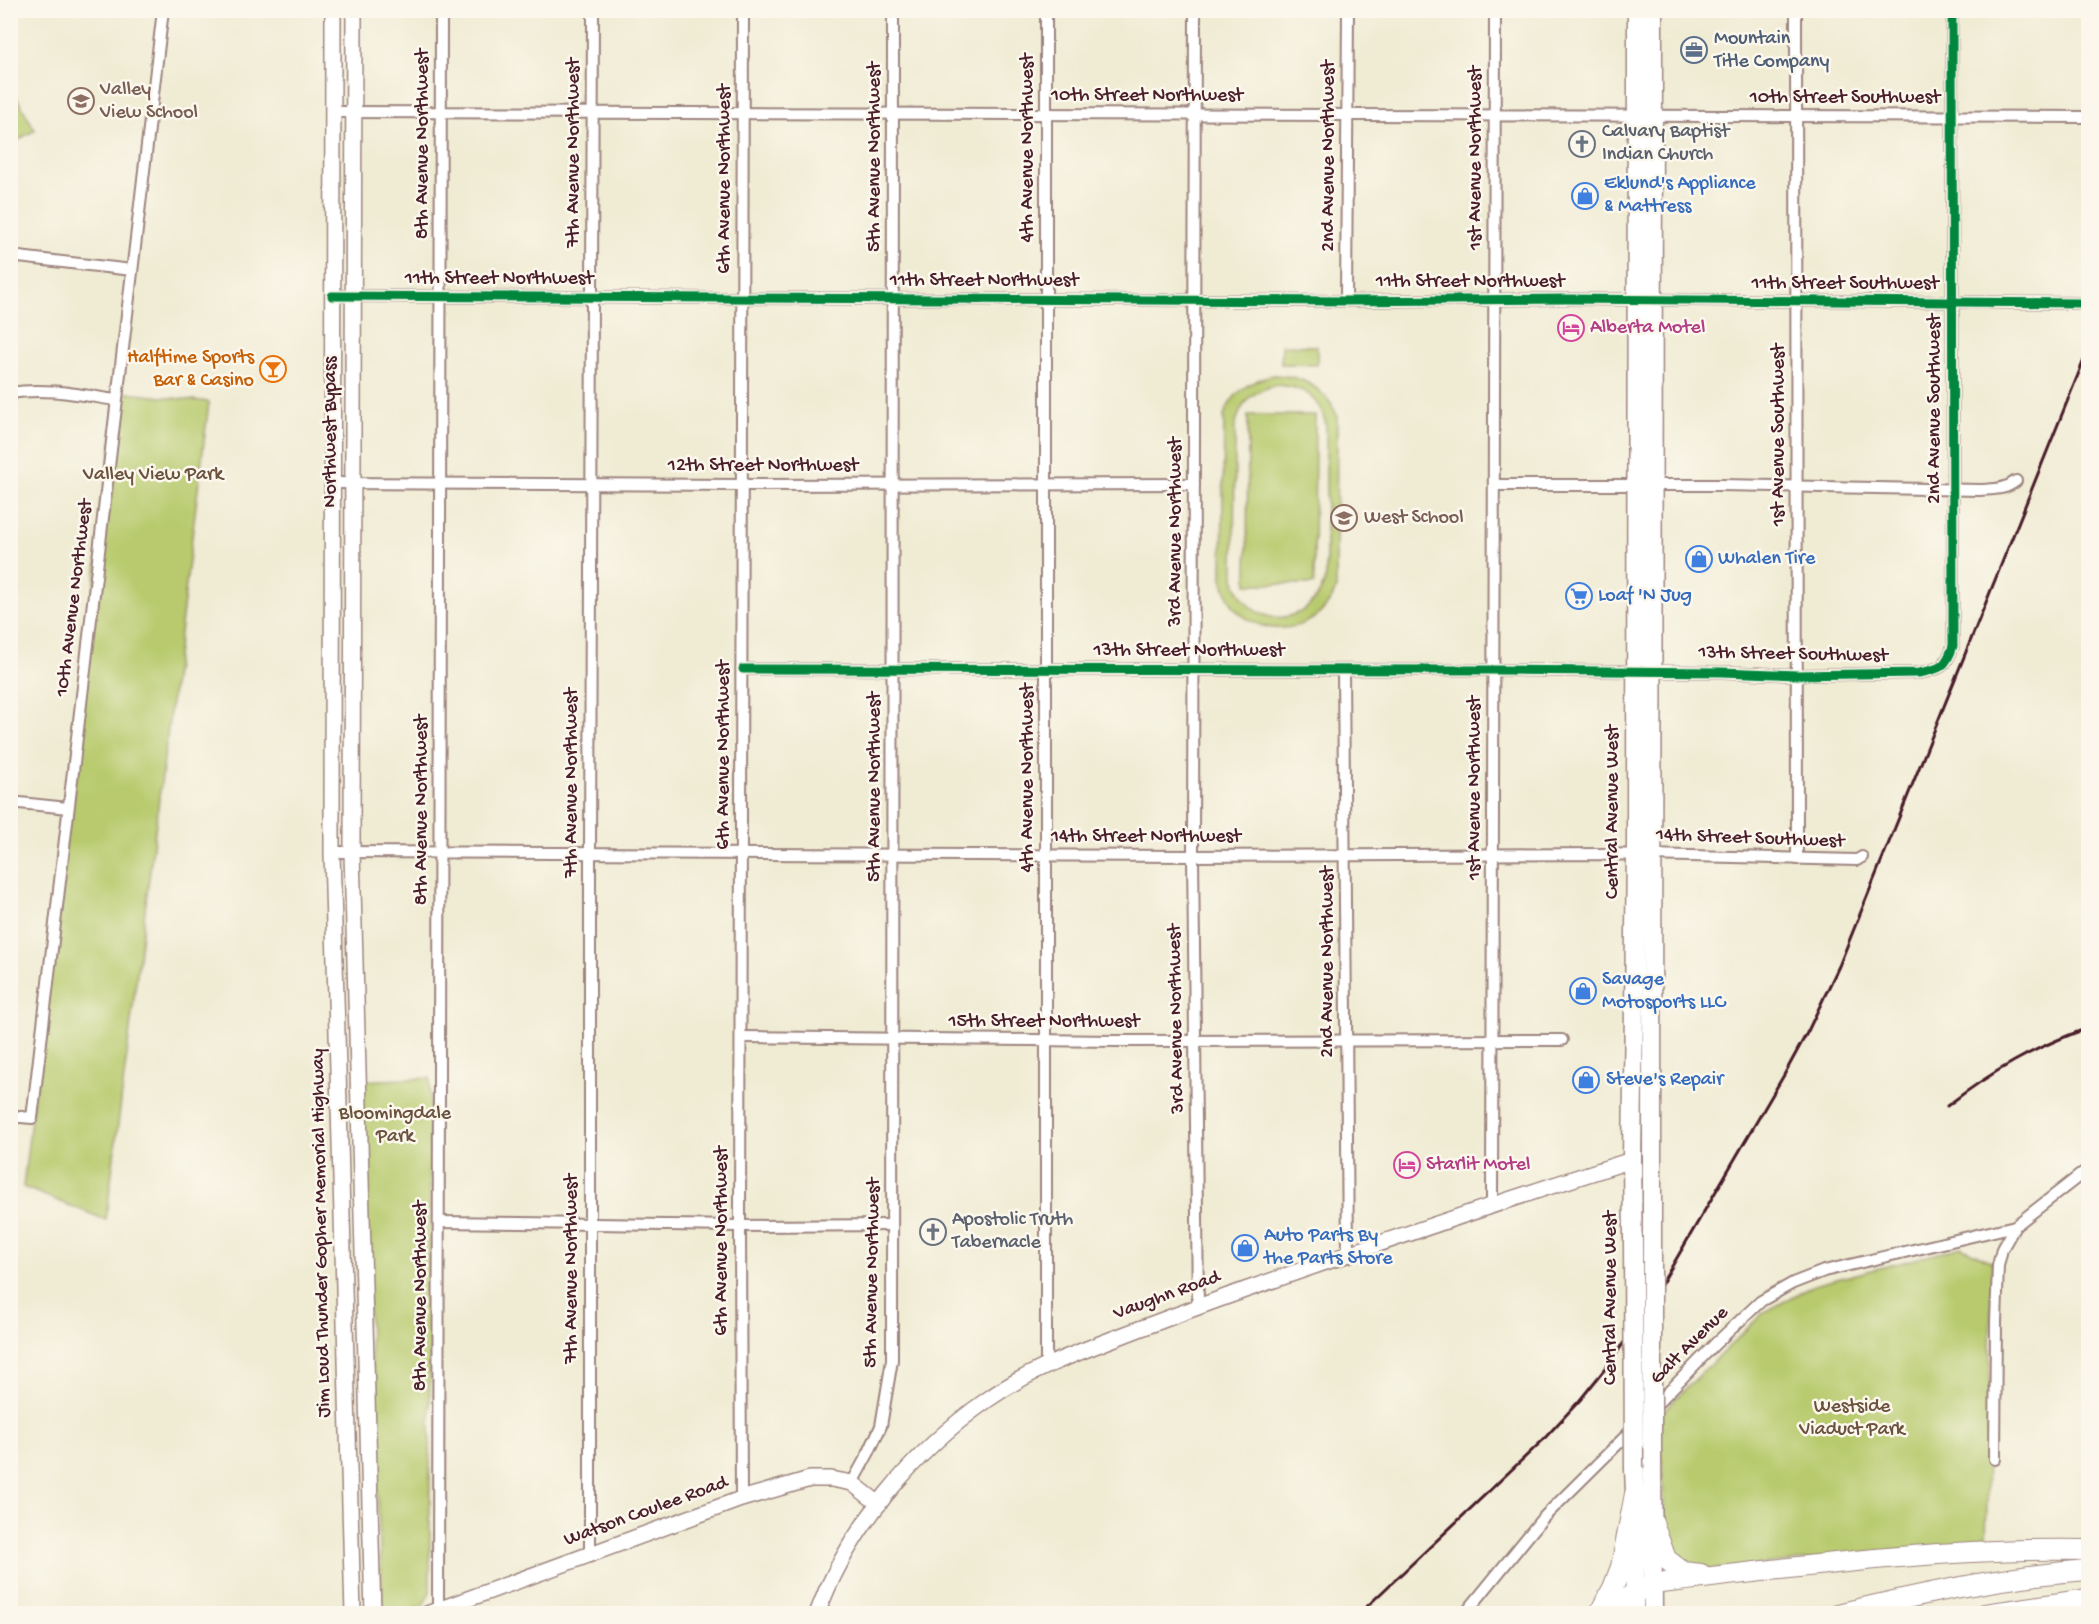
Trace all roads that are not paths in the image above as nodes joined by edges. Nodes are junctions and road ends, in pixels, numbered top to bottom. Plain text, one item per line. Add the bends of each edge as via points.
1 (163, 10) edge
2 (333, 10) edge
3 (354, 10) edge
4 (441, 10) edge
5 (592, 10) edge
6 (743, 10) edge
7 (894, 10) edge
8 (1046, 10) edge
9 (1195, 10) edge
10 (1348, 10) edge
11 (1495, 10) edge
12 (1637, 10) edge
13 (1653, 10) edge
14 (1796, 10) edge
15 (1952, 10) edge
16 (332, 112) junction
17 (354, 112) junction
18 (442, 114) junction
19 (593, 114) junction
20 (743, 114) junction
21 (893, 114) junction
22 (1046, 114) junction
23 (1195, 114) junction
24 (1347, 114) junction
25 (1645, 115) junction
26 (1494, 116) junction
27 (1797, 116) junction
28 (1952, 116) junction
29 (2088, 117) edge
30 (10, 256) edge
31 (132, 270) junction
32 (332, 296) junction
33 (353, 296) junction
34 (441, 297) junction
35 (591, 298) junction
36 (742, 298) junction
37 (893, 299) junction
38 (1046, 300) junction
39 (1194, 300) junction
40 (1494, 300) junction
41 (2088, 300) edge
42 (1346, 301) junction
43 (1645, 301) junction
44 (1797, 302) junction
45 (1953, 302) junction
46 (10, 393) edge
47 (116, 400) junction
48 (2016, 481) dead end
49 (351, 482) junction
50 (333, 483) junction
51 (440, 483) junction
52 (1046, 483) junction
53 (591, 484) junction
54 (894, 484) junction
55 (1194, 484) junction
56 (1494, 484) junction
57 (743, 485) junction
58 (1645, 485) junction
59 (1797, 488) junction
60 (1953, 490) junction
61 (1948, 662) joint
62 (892, 668) junction
63 (743, 669) junction
64 (1046, 669) junction
65 (1193, 669) junction
66 (1343, 670) junction
67 (1493, 670) junction
68 (1644, 672) junction
69 (1797, 675) junction
70 (10, 802) edge
71 (68, 808) junction
72 (332, 852) junction
73 (352, 853) junction
74 (590, 853) junction
75 (440, 854) junction
76 (741, 854) junction
77 (1493, 854) junction
78 (1645, 854) junction
79 (893, 855) junction
80 (1046, 855) junction
81 (1345, 855) junction
82 (1193, 856) junction
83 (1862, 856) dead end
84 (1797, 859) junction
85 (741, 1037) junction
86 (893, 1039) junction
87 (1046, 1040) junction
88 (1346, 1040) junction
89 (1562, 1040) dead end
90 (1195, 1041) junction
91 (1492, 1041) junction
92 (1652, 1042) junction
93 (10, 1116) edge
94 (1632, 1160) junction
95 (2088, 1168) edge
96 (1492, 1205) junction
97 (1648, 1206) junction
98 (439, 1222) junction
99 (590, 1224) junction
100 (740, 1226) junction
101 (892, 1226) junction
102 (2015, 1226) junction
103 (1348, 1254) junction
104 (1198, 1306) junction
105 (1046, 1365) junction
106 (1995, 1459) dead end
107 (852, 1483) junction
108 (1635, 1494) junction
109 (741, 1499) junction
110 (879, 1504) junction
111 (1653, 1523) junction
112 (2088, 1550) edge
113 (590, 1555) junction
114 (2088, 1570) edge
115 (1722, 1576) junction
116 (1653, 1584) junction
117 (1634, 1593) junction
118 (2088, 1599) edge
119 (2088, 1611) edge
120 (432, 1612) edge
121 (352, 1614) edge
122 (373, 1614) edge
123 (817, 1614) edge
124 (1465, 1614) edge
125 (1599, 1614) edge
126 (1608, 1614) edge
127 (1634, 1614) edge
128 (1653, 1614) edge
129 (1838, 1614) edge
130 (1985, 1614) edge
131 (2067, 1614) edge

1 - 31 street, 10th Avenue Northwest
2 - 16 main road, Northwest Bypass
3 - 17 main road, Northwest Bypass
4 - 18 street, 8th Avenue Northwest
5 - 19 street, 7th Avenue Northwest
6 - 20 street, 6th Avenue Northwest
7 - 21 street, 5th Avenue Northwest
8 - 22 street, 4th Avenue Northwest
9 - 23 street, 3rd Avenue Northwest
10 - 24 street, 2nd Avenue Northwest
11 - 26 street, 1st Avenue Northwest
12 - 25 highway, Central Avenue West
13 - 25 highway, Central Avenue West
14 - 27 street, 1st Avenue Southwest
15 - 28 street, 2nd Avenue Southwest
16 - 17 street, 10th Street Northwest
16 - 32 main road, Northwest Bypass
17 - 18 street, 10th Street Northwest
17 - 33 main road, Northwest Bypass
18 - 19 street, 10th Street Northwest
18 - 34 street, 8th Avenue Northwest
19 - 20 street, 10th Street Northwest
19 - 35 street, 7th Avenue Northwest
20 - 21 street, 10th Street Northwest
20 - 36 street, 6th Avenue Northwest
21 - 22 street, 10th Street Northwest
21 - 37 street, 5th Avenue Northwest
22 - 23 street, 10th Street Northwest
22 - 38 street, 4th Avenue Northwest
23 - 24 street, 10th Street Northwest
23 - 39 street, 3rd Avenue Northwest
24 - 26 street, 10th Street Northwest
24 - 42 street, 2nd Avenue Northwest
25 - 26 street, 10th Street Northwest
25 - 27 street, 10th Street Southwest
25 - 43 highway, Central Avenue West
26 - 40 street, 1st Avenue Northwest
27 - 28 street, 10th Street Southwest
27 - 44 street, 1st Avenue Southwest
28 - 29 street, 10th Street Southwest
28 - 45 street, 2nd Avenue Southwest
30 - 31 street
31 - 47 street, 10th Avenue Northwest
32 - 33 street, 11th Street Northwest
32 - 50 main road, Northwest Bypass
33 - 34 street, 11th Street Northwest
33 - 49 main road, Northwest Bypass
34 - 35 street, 11th Street Northwest
34 - 51 street, 8th Avenue Northwest
35 - 36 street, 11th Street Northwest
35 - 53 street, 7th Avenue Northwest
36 - 37 street, 11th Street Northwest
36 - 57 street, 6th Avenue Northwest
37 - 38 street, 11th Street Northwest
37 - 54 street, 5th Avenue Northwest
38 - 39 street, 11th Street Northwest
38 - 52 street, 4th Avenue Northwest
39 - 42 street, 11th Street Northwest
39 - 55 street, 3rd Avenue Northwest
40 - 42 street, 11th Street Northwest
40 - 43 street, 11th Street Northwest
40 - 56 street, 1st Avenue Northwest
41 - 45 street, 11th Street Southwest
43 - 44 street, 11th Street Southwest
43 - 58 highway, Central Avenue West
44 - 45 street, 11th Street Southwest
44 - 59 street, 1st Avenue Southwest
45 - 60 street, 2nd Avenue Southwest
46 - 47 street via 54,391
47 - 71 street, 10th Avenue Northwest
48 - 60 street via 2001,489
49 - 50 street, 12th Street Northwest
49 - 51 street, 12th Street Northwest
49 - 73 main road, Northwest Bypass
50 - 72 main road, Northwest Bypass
51 - 53 street, 12th Street Northwest
51 - 75 street, 8th Avenue Northwest
52 - 54 street, 12th Street Northwest
52 - 55 street, 12th Street Northwest
52 - 64 street, 4th Avenue Northwest
53 - 57 street, 12th Street Northwest
53 - 74 street, 7th Avenue Northwest
54 - 57 street, 12th Street Northwest
54 - 62 street, 5th Avenue Northwest
55 - 65 street, 3rd Avenue Northwest
56 - 58 street
56 - 67 street, 1st Avenue Northwest
57 - 63 street, 6th Avenue Northwest
58 - 59 street
58 - 68 highway, Central Avenue West
59 - 60 street
59 - 69 street, 1st Avenue Southwest
60 - 61 street, 2nd Avenue Southwest via 1953,646
61 - 69 street, 13th Street Southwest via 1936,670 1920,673
62 - 63 street, 13th Street Northwest
62 - 64 street, 13th Street Northwest
62 - 79 street, 5th Avenue Northwest
63 - 76 street, 6th Avenue Northwest
64 - 65 street, 13th Street Northwest
64 - 80 street, 4th Avenue Northwest
65 - 66 street, 13th Street Northwest
65 - 82 street, 3rd Avenue Northwest
66 - 67 street, 13th Street Northwest
66 - 81 street, 2nd Avenue Northwest
67 - 68 street, 13th Street Northwest
67 - 77 street, 1st Avenue Northwest
68 - 69 street, 13th Street Southwest
68 - 78 highway, Central Avenue West
69 - 84 street, 1st Avenue Southwest
70 - 71 street
71 - 93 street, 10th Avenue Northwest via 32,1118
72 - 73 street, 14th Street Northwest
72 - 121 main road, Jim Loud Thunder Gopher Memorial Highway
73 - 75 street, 14th Street Northwest
73 - 122 main road, Jim Loud Thunder Gopher Memorial Highway
74 - 75 street, 14th Street Northwest
74 - 76 street, 14th Street Northwest
74 - 99 street, 7th Avenue Northwest
75 - 98 street, 8th Avenue Northwest
76 - 79 street, 14th Street Northwest
76 - 85 street, 6th Avenue Northwest
77 - 78 street, 14th Street Northwest
77 - 81 street, 14th Street Northwest
77 - 91 street, 1st Avenue Northwest
78 - 84 street, 14th Street Southwest
78 - 92 highway, Central Avenue West
78 - 94 highway, Central Avenue West
79 - 80 street, 14th Street Northwest
79 - 86 street, 5th Avenue Northwest
80 - 82 street, 14th Street Northwest
80 - 87 street, 4th Avenue Northwest
81 - 82 street, 14th Street Northwest
81 - 88 street, 2nd Avenue Northwest
82 - 90 street, 3rd Avenue Northwest
83 - 84 street, 14th Street Southwest via 1857,860
85 - 86 street, 15th Street Northwest
85 - 100 street, 6th Avenue Northwest
86 - 87 street, 15th Street Northwest
86 - 101 street, 5th Avenue Northwest
87 - 90 street, 15th Street Northwest
87 - 105 street, 4th Avenue Northwest
88 - 90 street, 15th Street Northwest
88 - 91 street, 15th Street Northwest
88 - 103 street, 2nd Avenue Northwest
89 - 91 street, 15th Street Northwest
90 - 104 street, 3rd Avenue Northwest
91 - 96 street, 1st Avenue Northwest
92 - 94 highway via 1643,1141 1639,1154
92 - 97 highway, Central Avenue West
94 - 96 main road, Vaughn Road
94 - 97 highway via 1642,1176
94 - 108 highway, Central Avenue West, bridge
95 - 102 street
96 - 103 main road, Vaughn Road
97 - 111 highway, Central Avenue West, bridge
98 - 99 street
98 - 120 street, 8th Avenue Northwest
99 - 100 street
99 - 113 street, 7th Avenue Northwest
100 - 101 street
100 - 109 street, 6th Avenue Northwest
101 - 107 street, 5th Avenue Northwest via 888,1391 880,1426
102 - 106 street via 1998,1266
102 - 124 street, Galt Avenue via 1824,1272 1761,1301 1542,1519
103 - 104 main road, Vaughn Road
104 - 105 main road, Vaughn Road
105 - 110 main road, Vaughn Road via 987,1399 934,1441
107 - 109 main road, Watson Coulee Road via 810,1479
107 - 110 main road
108 - 117 highway, Central Avenue West
108 - 125 highway via 1621,1567
109 - 113 main road, Watson Coulee Road
110 - 123 main road, Vaughn Road via 836,1571
111 - 115 highway via 1666,1559 1683,1572
111 - 116 highway, Central Avenue West
112 - 115 highway via 1901,1556
113 - 120 main road, Watson Coulee Road
114 - 129 highway via 2017,1577
115 - 116 highway
116 - 117 highway
116 - 128 highway, Central Avenue West
117 - 126 highway
117 - 127 highway, Central Avenue West
118 - 130 highway
119 - 131 highway

